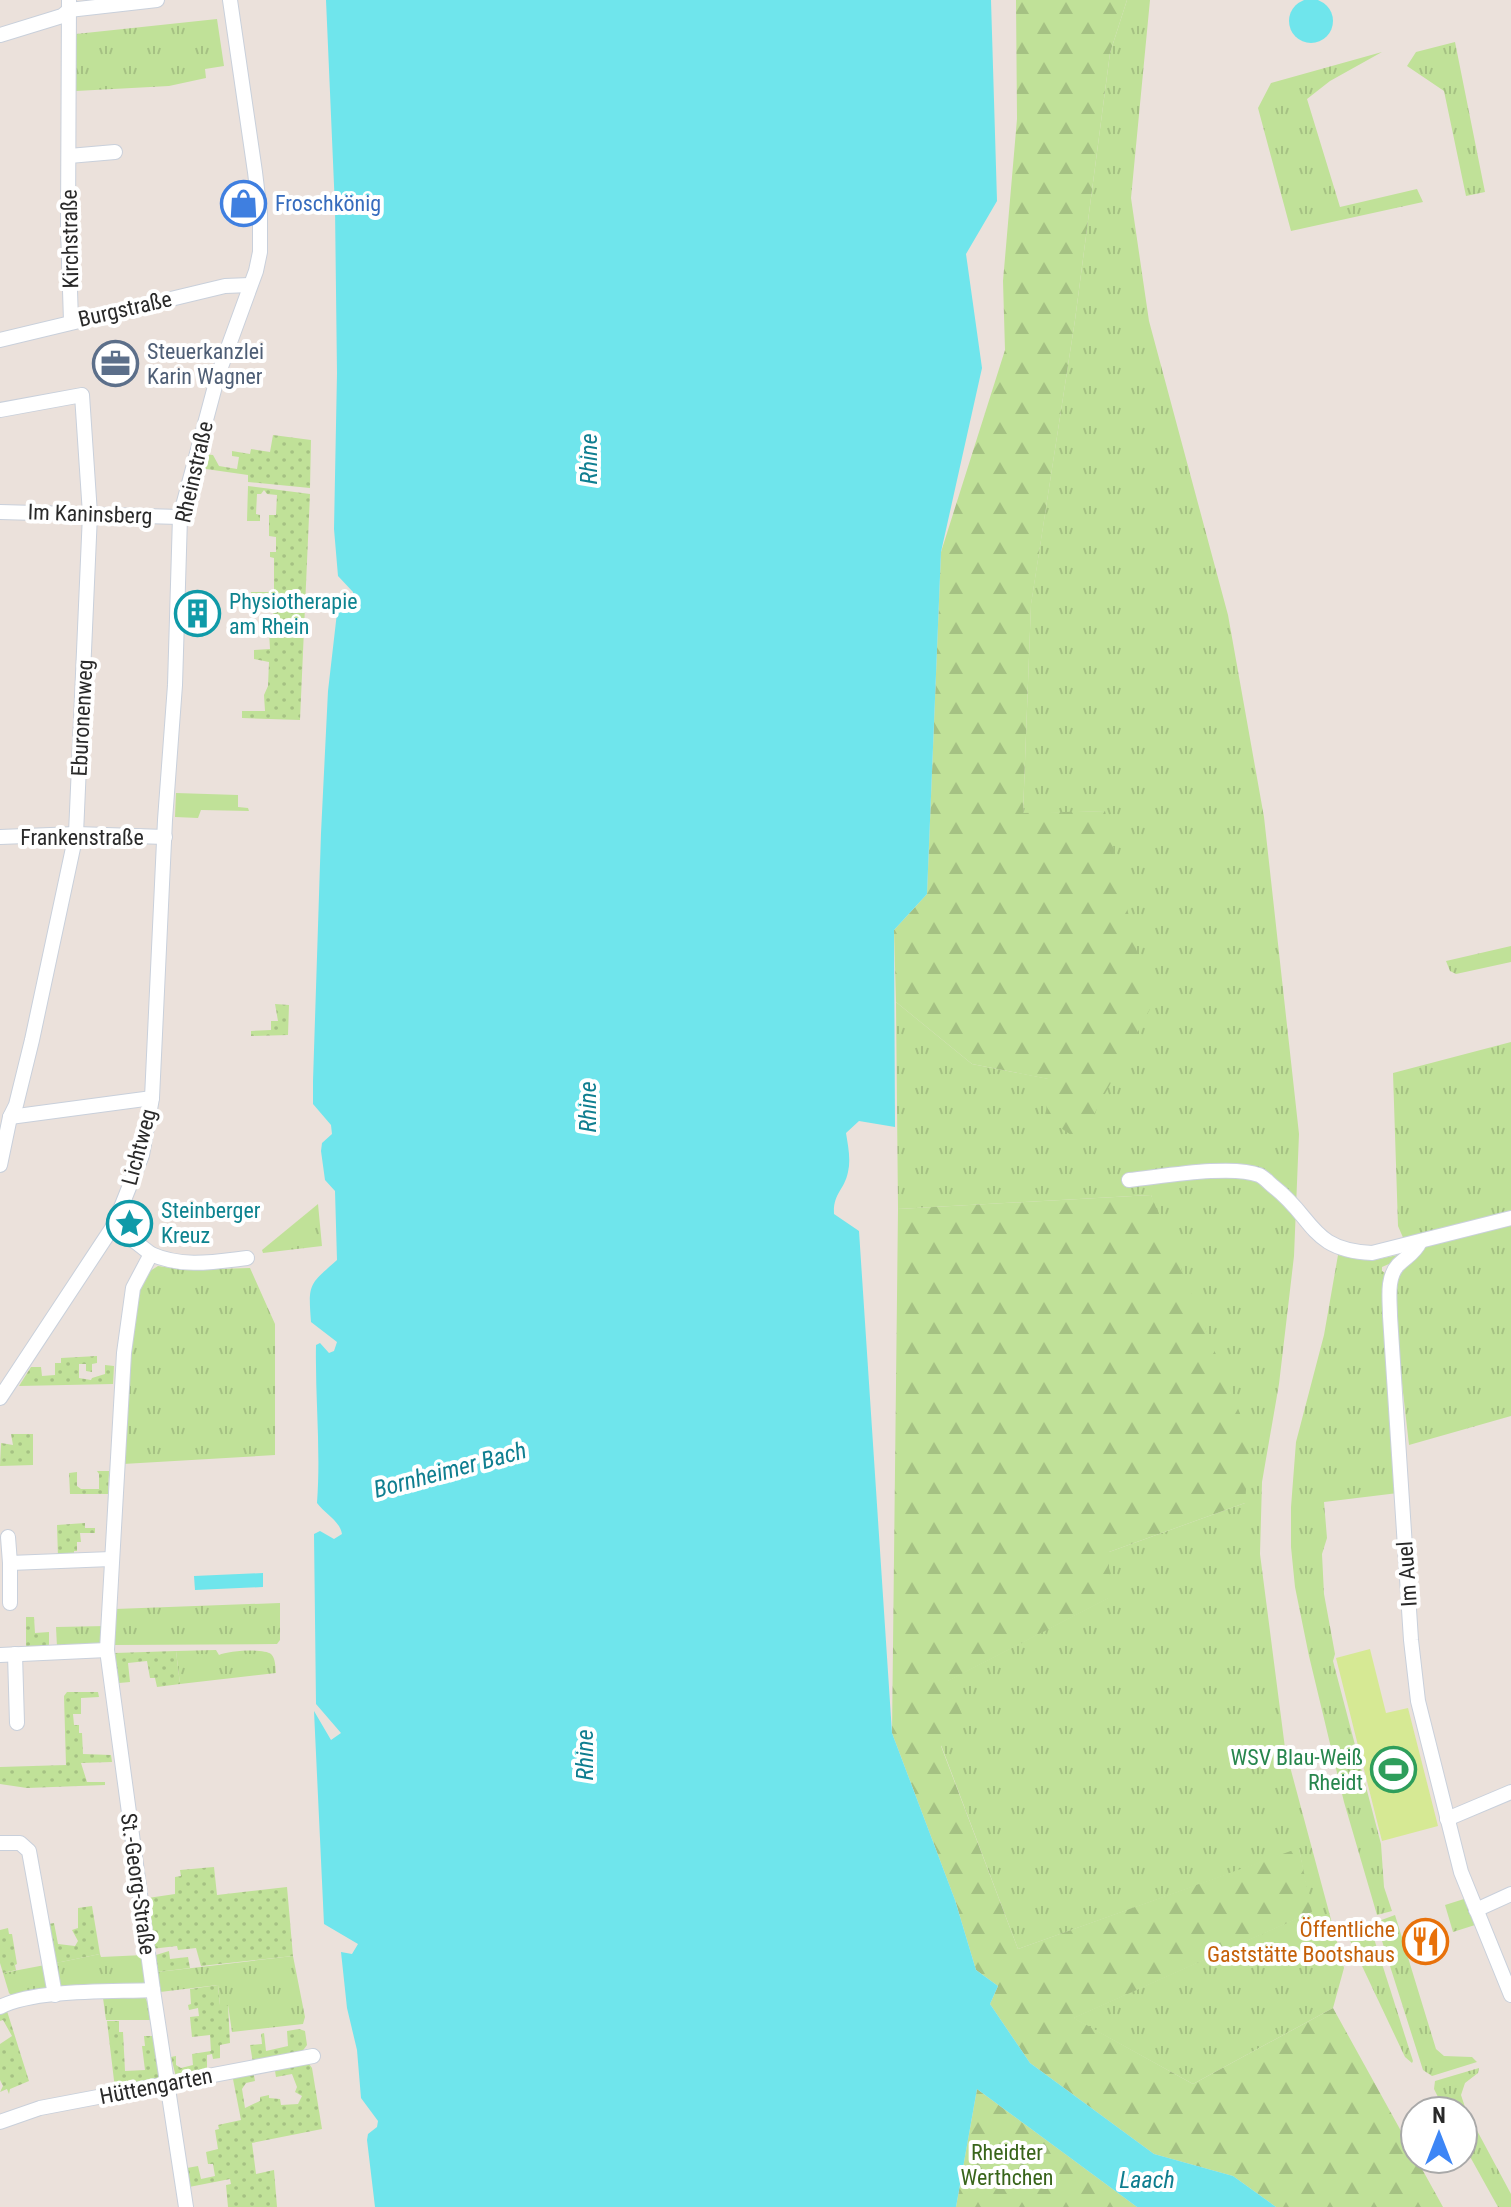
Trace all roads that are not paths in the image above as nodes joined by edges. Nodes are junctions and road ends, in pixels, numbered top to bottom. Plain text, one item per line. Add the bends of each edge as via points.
1 (157, 0) edge
2 (230, 0) edge
3 (69, 5) edge
4 (0, 35) edge
5 (115, 152) dead end
6 (69, 156) junction
7 (250, 285) junction
8 (71, 321) junction
9 (0, 340) edge
10 (0, 410) edge
11 (0, 512) edge
12 (90, 514) junction
13 (180, 517) junction
14 (76, 834) junction
15 (0, 837) edge
16 (165, 837) junction
17 (152, 1098) junction
18 (10, 1117) junction
19 (0, 1165) edge
20 (1129, 1180) dead end
21 (1511, 1218) edge
22 (114, 1225) junction
23 (1420, 1242) junction
24 (151, 1254) junction
25 (247, 1258) dead end
26 (0, 1398) edge
27 (8, 1537) dead end
28 (111, 1559) junction
29 (10, 1563) junction
30 (10, 1603) dead end
31 (107, 1650) junction
32 (7, 1654) edge
33 (17, 1723) dead end
34 (1511, 1792) edge
35 (1447, 1819) junction
36 (0, 1843) edge
37 (1511, 1894) edge
38 (1476, 1910) junction
39 (153, 1990) junction
40 (55, 1995) junction
41 (1511, 1995) edge
42 (0, 2007) edge
43 (313, 2056) dead end
44 (167, 2083) junction
45 (0, 2122) edge
46 (186, 2207) edge

1 - 3 street
2 - 7 street, Rheinstraße via 260,214 260,252
3 - 4 street via 62,16
3 - 6 street, Kirchstraße
5 - 6 street, Kirchstraße
6 - 8 street, Kirchstraße
7 - 8 street, Burgstraße
7 - 13 street, Rheinstraße via 218,375
8 - 9 street, Burgstraße
10 - 12 street, Eburonenweg via 82,395
11 - 12 street, Im Kaninsberg
12 - 13 street, Im Kaninsberg
12 - 14 street, Eburonenweg
13 - 16 street, Rheinstraße
14 - 15 street, Frankenstraße
14 - 16 street, Frankenstraße
14 - 18 street, Eburonenweg
16 - 17 street, Rheinstraße
17 - 18 street, Lichtweg
17 - 22 street, Lichtweg via 142,1155
18 - 19 street, Eburonenweg
20 - 23 street via 1231,1171 1260,1175 1334,1247 1372,1253
21 - 23 street
22 - 24 street
22 - 26 street, Lichtweg
23 - 35 street, Im Auel via 1392,1273 1390,1316 1411,1640 1417,1692
24 - 25 street via 175,1263
24 - 28 street, St.-Georg-Straße via 133,1288 124,1353
27 - 29 street
28 - 29 street
28 - 31 street, St.-Georg-Straße
29 - 30 street
31 - 32 street
31 - 39 street, St.-Georg-Straße
32 - 33 street
34 - 35 street
35 - 38 street, Im Auel
36 - 40 street via 20,1843 29,1851
37 - 38 street
38 - 41 street, Im Auel
39 - 40 street
39 - 44 street, St.-Georg-Straße
40 - 42 street
43 - 44 street, Hüttengarten
44 - 45 street, Hüttengarten via 40,2108
44 - 46 street, St.-Georg-Straße

